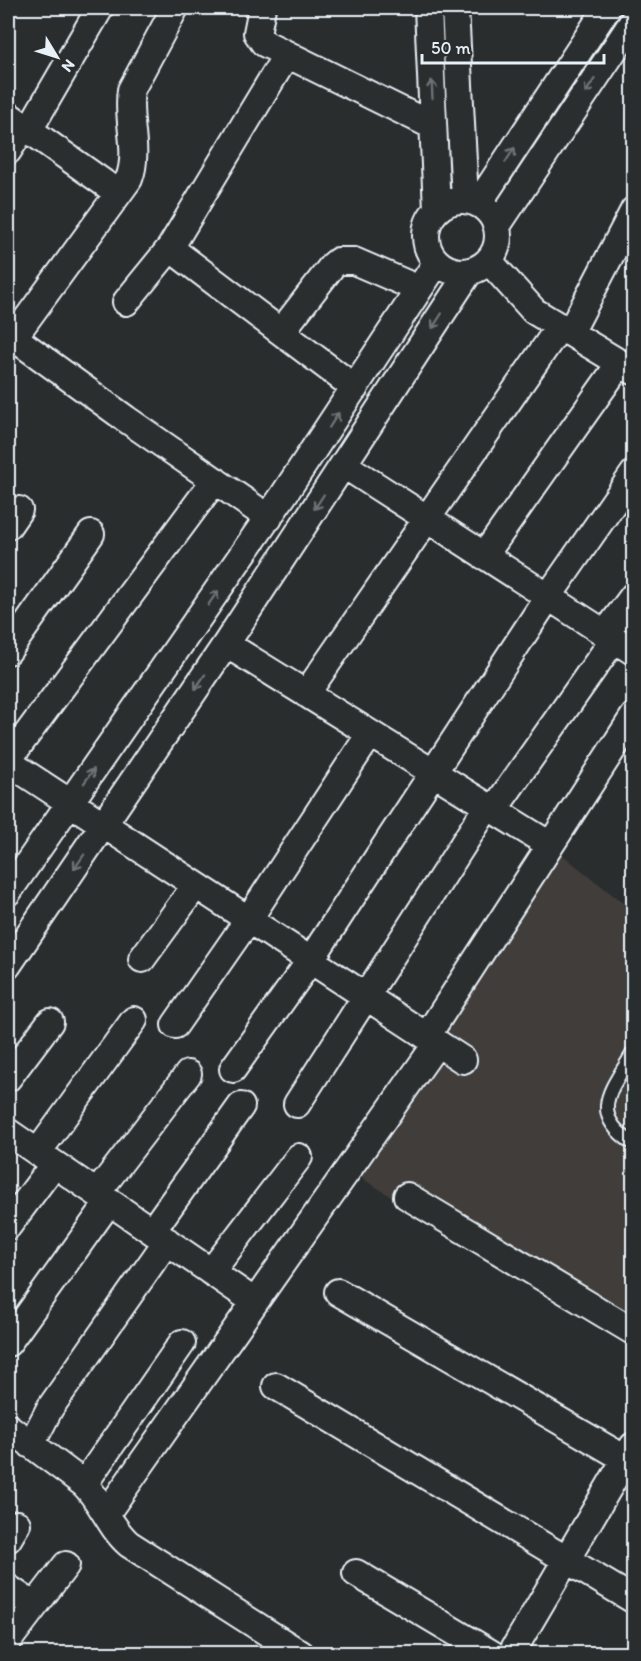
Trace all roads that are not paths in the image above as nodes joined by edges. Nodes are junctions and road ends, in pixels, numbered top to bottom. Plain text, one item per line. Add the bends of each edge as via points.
1 (100, 8) edge
2 (175, 8) edge
3 (262, 8) edge
4 (428, 8) edge
5 (455, 8) edge
6 (607, 8) edge
7 (633, 20) edge
8 (287, 54) junction
9 (20, 124) edge
10 (433, 126) junction
11 (8, 151) edge
12 (118, 193) junction
13 (472, 202) junction
14 (437, 210) junction
15 (633, 210) edge
16 (497, 226) junction
17 (170, 249) junction
18 (437, 262) junction
19 (479, 267) junction
20 (419, 290) junction
21 (126, 302) dead end
22 (565, 330) junction
23 (281, 332) junction
24 (10, 341) edge
25 (627, 367) edge
26 (355, 388) junction
27 (344, 465) junction
28 (633, 473) edge
29 (214, 480) junction
30 (269, 518) junction
31 (427, 519) junction
32 (91, 534) dead end
33 (484, 556) junction
34 (633, 595) edge
35 (548, 597) junction
36 (617, 642) edge
37 (226, 644) junction
38 (8, 651) edge
39 (306, 694) junction
40 (633, 716) edge
41 (370, 734) junction
42 (8, 761) edge
43 (432, 772) junction
44 (70, 804) junction
45 (490, 809) junction
46 (104, 826) junction
47 (550, 845) junction
48 (195, 886) junction
49 (8, 892) edge
50 (248, 920) junction
51 (142, 959) dead end
52 (310, 961) junction
53 (8, 965) edge
54 (366, 997) junction
55 (134, 1020) dead end
56 (50, 1022) dead end
57 (175, 1025) dead end
58 (432, 1040) junction
59 (633, 1051) edge
60 (463, 1060) dead end
61 (233, 1068) dead end
62 (188, 1074) dead end
63 (8, 1078) edge
64 (297, 1104) dead end
65 (241, 1106) dead end
66 (8, 1132) edge
67 (633, 1144) edge
68 (299, 1157) dead end
69 (46, 1158) junction
70 (407, 1196) dead end
71 (103, 1198) junction
72 (8, 1226) edge
73 (159, 1236) junction
74 (211, 1272) junction
75 (338, 1292) dead end
76 (255, 1302) junction
77 (633, 1332) edge
78 (8, 1343) edge
79 (182, 1343) dead end
80 (276, 1386) dead end
81 (8, 1428) edge
82 (32, 1445) junction
83 (631, 1457) edge
84 (84, 1484) junction
85 (106, 1514) junction
86 (565, 1559) junction
87 (66, 1564) dead end
88 (356, 1573) dead end
89 (8, 1588) edge
90 (633, 1600) edge
91 (33, 1605) junction
92 (8, 1641) edge
93 (301, 1653) edge
94 (492, 1653) edge
95 (511, 1653) edge

1 - 9 street
2 - 12 street via 131,90 133,167
3 - 8 street via 257,33 264,43
10 -> 4 street
5 - 13 street
13 -> 6 street
7 -> 16 street
8 - 10 street
8 - 17 street
9 - 11 street
9 - 12 street
10 - 14 street
12 - 24 street
13 - 14 street via 446,204
13 - 16 street via 492,215
14 - 18 street via 426,231 426,242
15 - 22 street
16 - 19 street via 496,251
17 - 21 street
17 - 23 street
18 - 19 street via 454,272
18 - 20 street
19 - 22 street
19 -> 27 street
20 - 23 street via 354,261 338,261
20 - 26 street
22 - 25 street
22 - 31 street
23 - 26 street
24 - 29 street
25 - 33 street
30 -> 26 street
27 - 31 street
27 -> 37 street
28 - 35 street
29 - 30 street
29 - 42 street
44 -> 30 street
31 - 33 street
31 - 39 street
32 - 38 street
33 - 35 street
34 - 36 street
35 - 36 street
35 - 43 street
36 - 45 street
37 - 39 street
37 -> 46 street
39 - 41 street
40 - 47 street
41 - 43 street
41 - 50 street
42 - 44 street
43 - 45 street
43 - 52 street
44 - 46 street
44 - 49 street
45 - 47 street
45 - 54 street
46 - 48 street
46 -> 53 street
47 - 58 street
48 - 50 street
48 - 51 street
50 - 52 street
50 - 57 street
52 - 54 street
52 - 61 street
54 - 58 street
54 - 64 street
55 - 69 street
56 - 63 street
58 - 60 street
58 - 76 street
59 - 67 lane via 606,1100 608,1120
62 - 71 street
65 - 73 street
66 - 69 street
68 - 74 street
69 - 71 street
69 - 72 street
70 - 77 street
71 - 73 street
71 - 78 street
73 - 74 street
73 - 82 street via 50,1408
74 - 76 street
75 - 83 street
76 - 85 street
79 - 84 street
80 - 86 street
81 - 82 street
82 - 84 street
83 - 86 street
84 - 85 street
85 - 93 street via 129,1544
86 - 90 street
86 - 95 street
87 - 91 street
88 - 94 street
89 - 91 street
91 - 92 street

